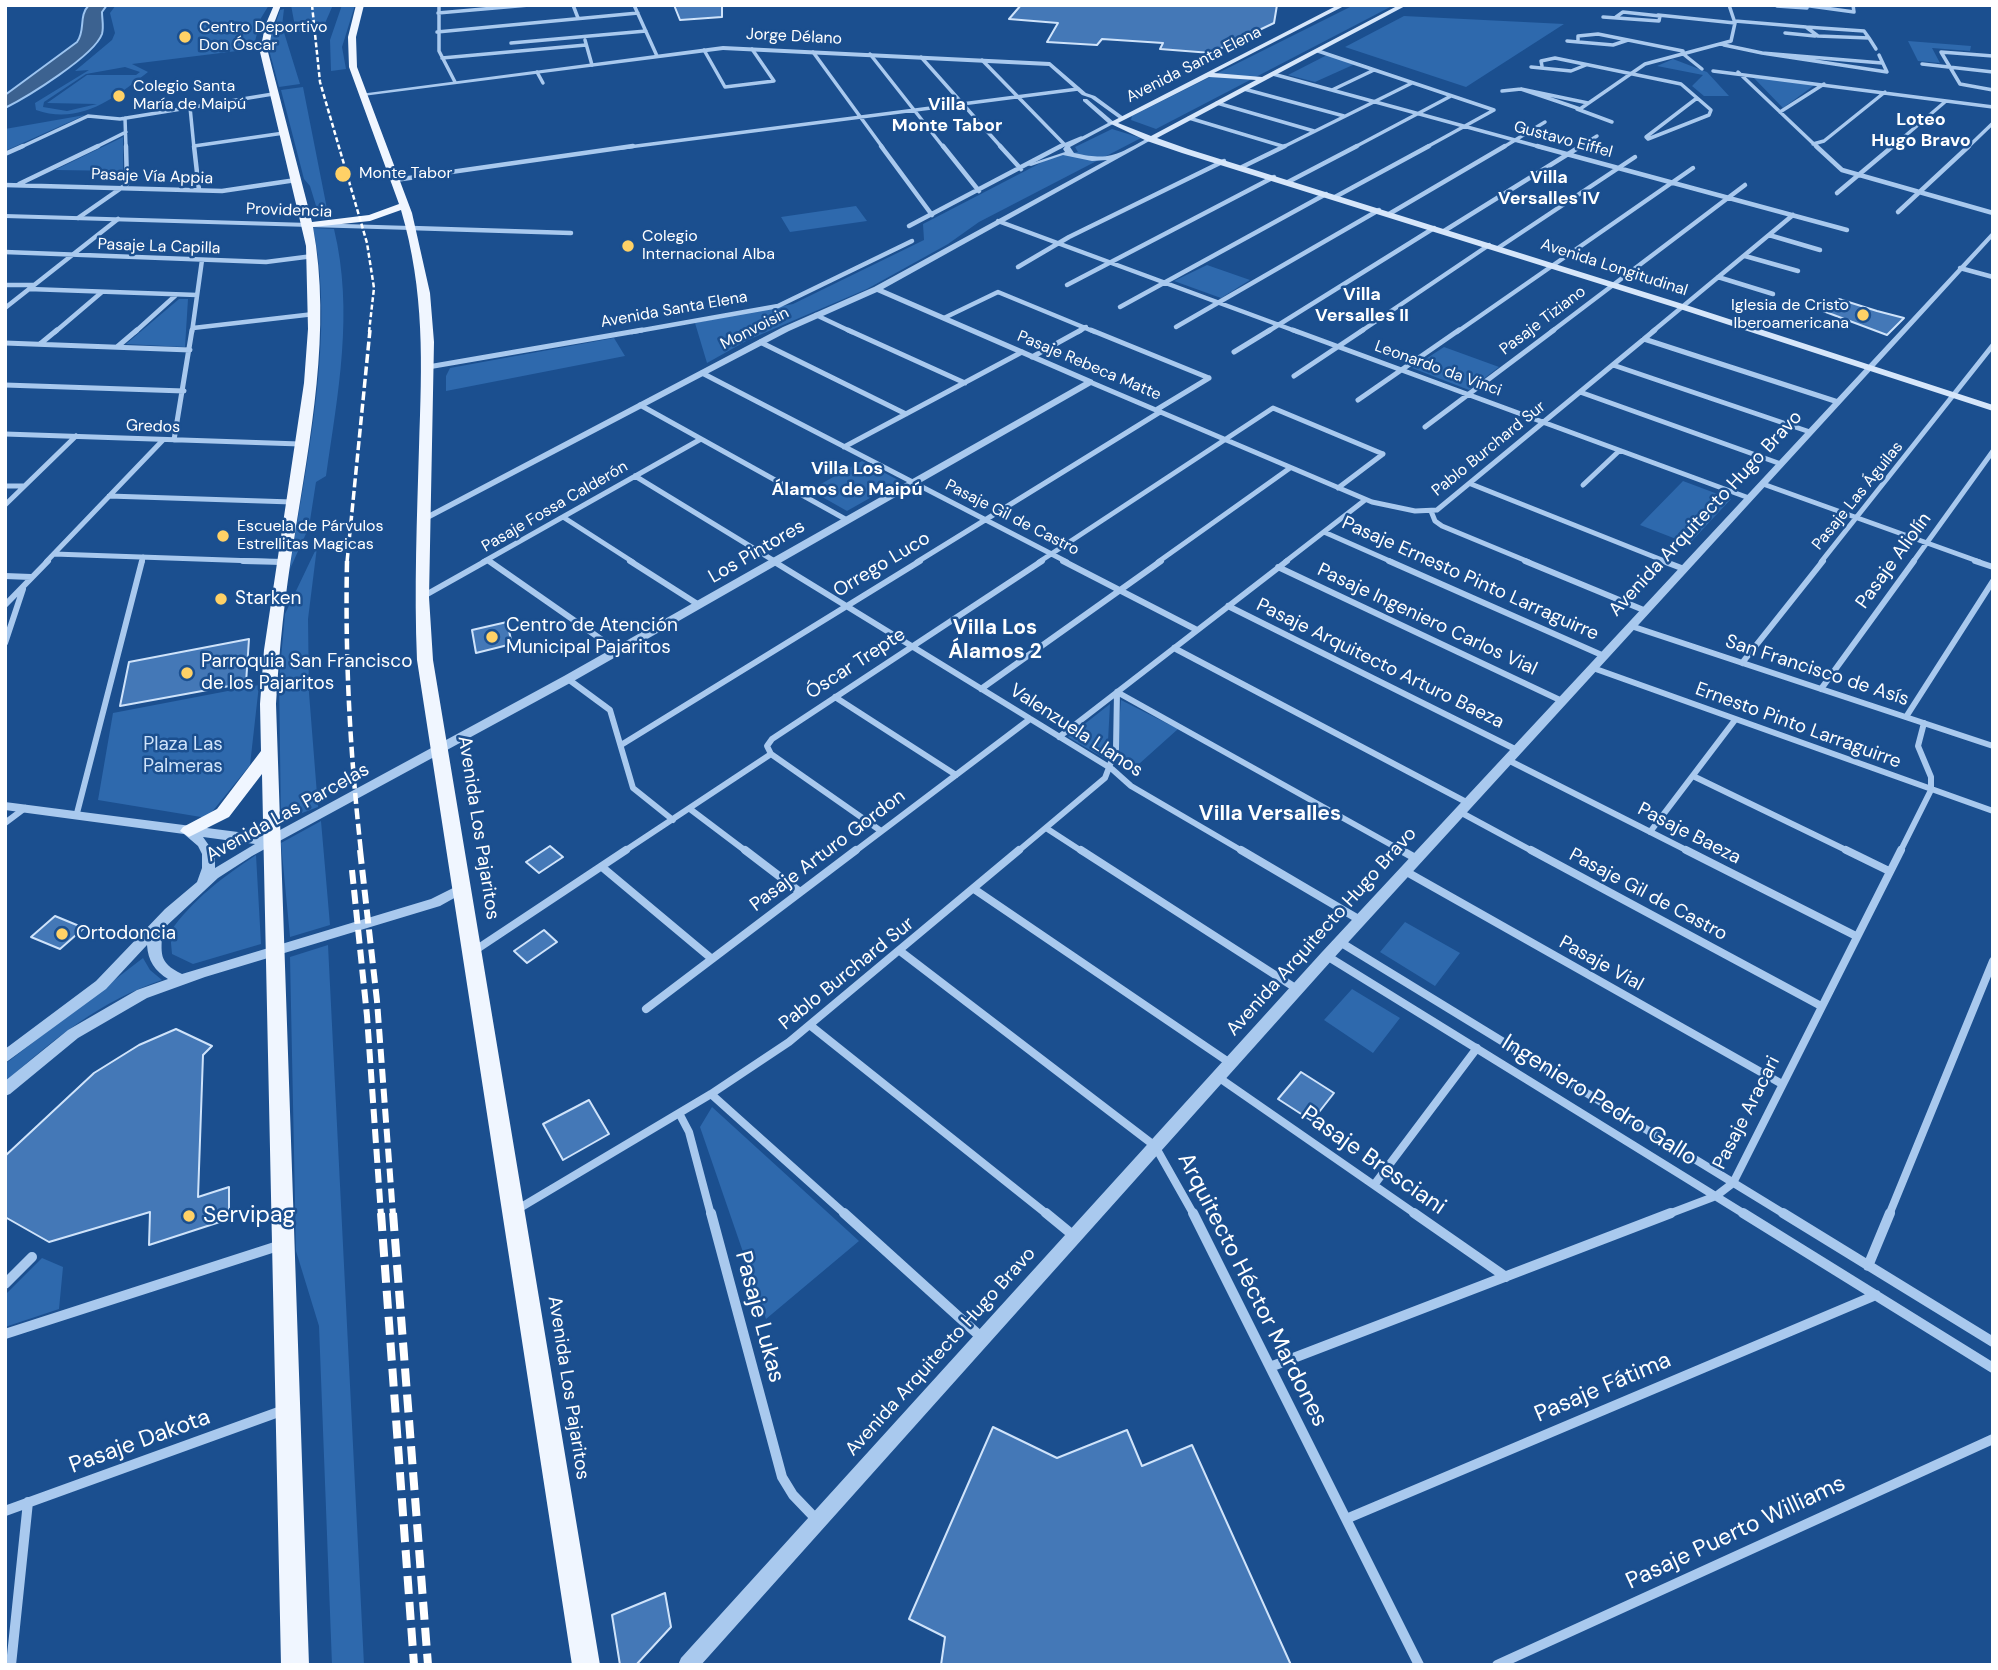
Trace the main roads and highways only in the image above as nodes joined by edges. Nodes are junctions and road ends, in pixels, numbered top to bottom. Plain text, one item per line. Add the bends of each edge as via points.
1 (278, 5) edge
2 (360, 5) edge
3 (1343, 5) edge
4 (1404, 5) edge
5 (1227, 64) junction
6 (1204, 75) junction
7 (1234, 77) junction
8 (1263, 79) junction
9 (1246, 88) junction
10 (1122, 118) junction
11 (1112, 123) joint
12 (1158, 135) junction
13 (1150, 139) junction
14 (1224, 161) junction
15 (404, 206) junction
16 (308, 225) junction
17 (1993, 408) edge
18 (268, 754) junction
19 (189, 831) road end
20 (295, 1665) edge
21 (586, 1665) edge

1 - 16 main road via 264,45
2 - 15 main road, Avenida Los Pajaritos via 351,48 353,67
3 - 5 main road, Avenida Santa Elena
4 - 8 main road
5 - 6 main road, Avenida Santa Elena
5 - 7 main road via 1225,70
6 - 7 main road
6 - 10 main road, Avenida Santa Elena
7 - 8 main road
7 - 9 main road
8 - 9 main road
9 - 12 main road
10 - 11 main road, Avenida Santa Elena
10 - 12 main road, Avenida Longitudinal
11 - 13 main road, Avenida Longitudinal
12 - 13 main road
12 - 14 main road, Avenida Longitudinal
13 - 14 main road, Avenida Longitudinal
14 - 17 main road, Avenida Longitudinal
15 - 16 main road via 375,217
15 - 21 main road, Avenida Los Pajaritos via 425,293 425,660
16 - 18 main road via 314,314 271,646
18 - 19 main road via 223,813
18 - 20 main road

